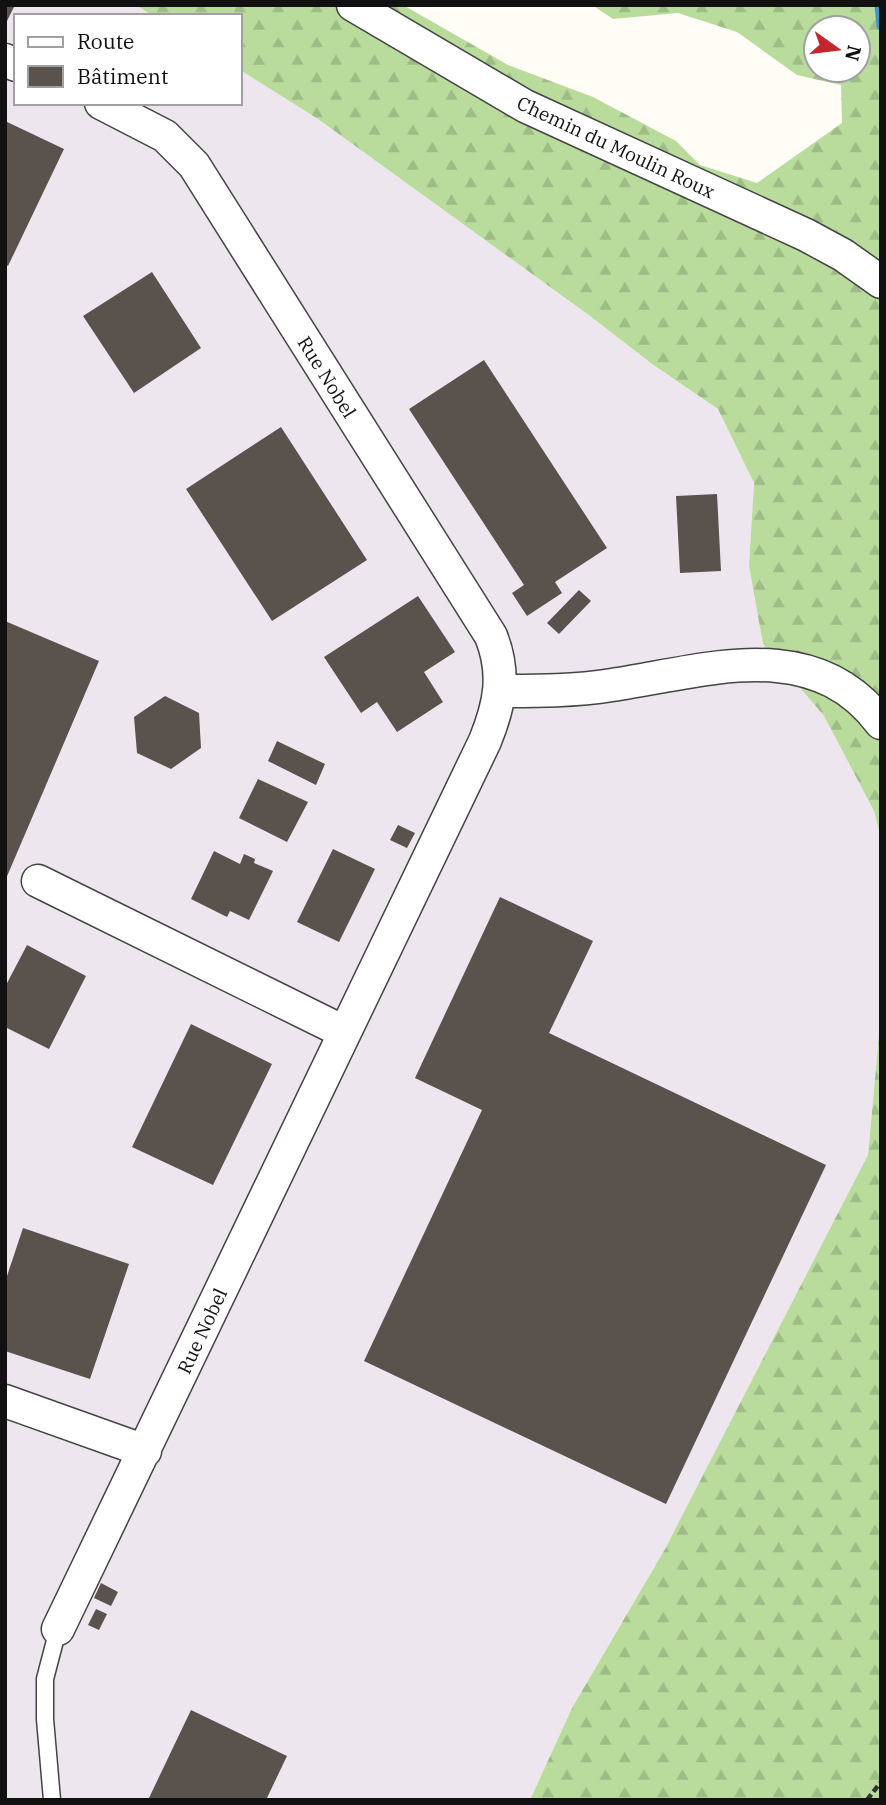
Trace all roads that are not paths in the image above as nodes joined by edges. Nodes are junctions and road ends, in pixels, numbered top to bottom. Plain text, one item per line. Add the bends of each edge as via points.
1 (353, 5) edge
2 (105, 105) edge
3 (881, 282) edge
4 (500, 691) junction
5 (881, 723) edge
6 (38, 881) dead end
7 (344, 1032) junction
8 (5, 1401) edge
9 (145, 1451) junction
10 (58, 1629) joint
11 (52, 1800) edge

1 - 3 street, Chemin du Moulin Roux via 525,106 806,235
2 - 4 street, Rue Nobel via 165,136 194,165 491,636 500,659
4 - 5 street via 575,691 751,664 794,667 846,688 866,703
4 - 7 street, Rue Nobel via 485,741
6 - 7 street
7 - 9 street, Rue Nobel
8 - 9 street
9 - 10 street, Rue Nobel
10 - 11 lane via 45,1679

